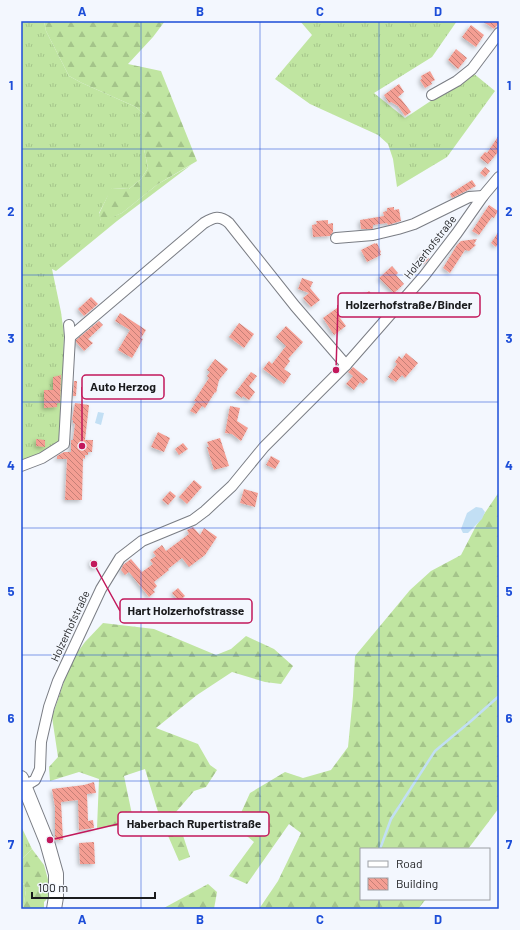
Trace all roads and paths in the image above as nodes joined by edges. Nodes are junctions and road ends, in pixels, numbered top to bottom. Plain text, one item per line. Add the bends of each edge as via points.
1 (499, 33) edge
2 (432, 95) dead end
3 (499, 177) edge
4 (483, 196) junction
5 (336, 238) dead end
6 (69, 325) dead end
7 (70, 337) junction
8 (346, 365) junction
9 (21, 466) edge
10 (23, 782) edge
11 (54, 909) edge

1 - 2 street via 472,69
3 - 4 street, Holzerhofstraße
4 - 5 street, Holzerhofstraße via 469,197 414,224 398,229 373,235
4 - 8 street, Holzerhofstraße via 424,276
6 - 7 street
7 - 8 street via 192,233 212,218 224,218
7 - 9 street via 64,444 42,458
8 - 10 street, Holzerhofstraße via 264,448 232,486 205,511 193,520 142,541 120,558 101,589 58,681 41,742 40,769 35,780
10 - 11 main road via 47,842 56,874

